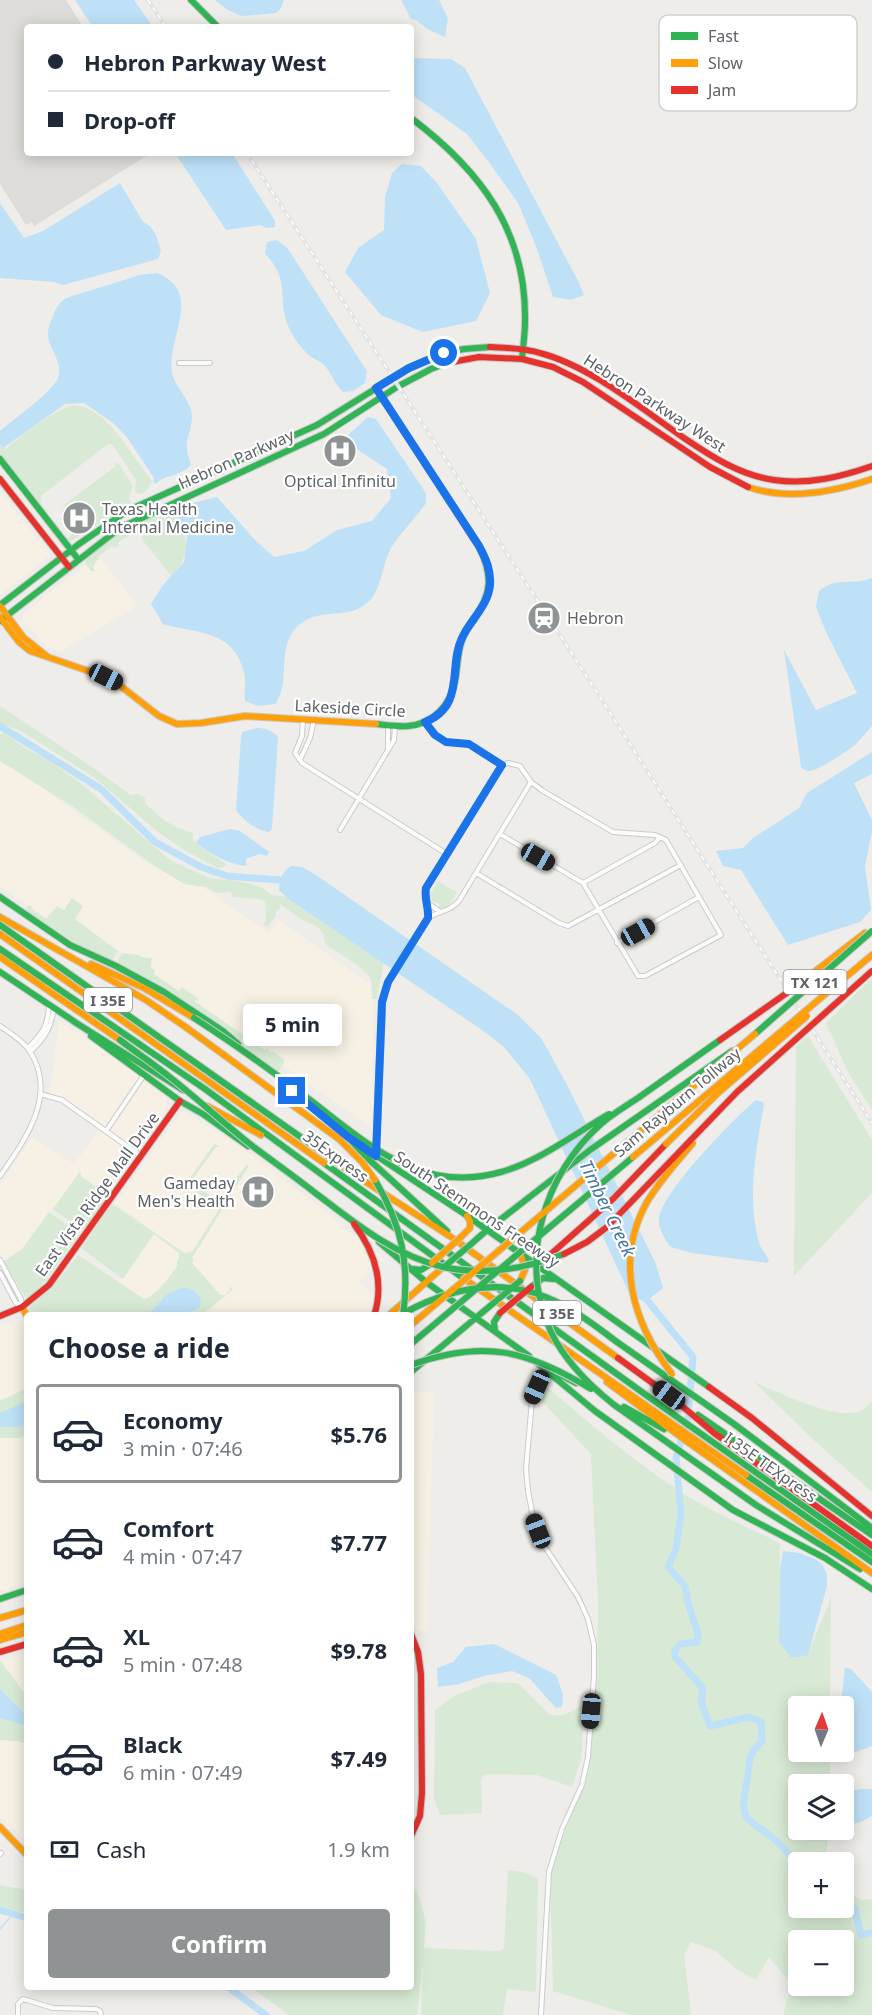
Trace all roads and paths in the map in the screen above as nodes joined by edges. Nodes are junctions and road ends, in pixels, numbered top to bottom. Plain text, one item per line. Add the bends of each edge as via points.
1 (191, 0) edge
2 (215, 24) edge
3 (414, 120) edge
4 (524, 349) junction
5 (522, 359) junction
6 (179, 363) dead end
7 (210, 363) dead end
8 (392, 378) joint
9 (397, 387) joint
10 (376, 388) junction
11 (382, 397) junction
12 (254, 453) junction
13 (0, 459) edge
14 (259, 463) junction
15 (872, 466) edge
16 (0, 479) edge
17 (872, 479) edge
18 (136, 507) junction
19 (141, 517) junction
20 (71, 549) junction
21 (61, 558) junction
22 (78, 559) junction
23 (69, 567) junction
24 (0, 606) edge
25 (2, 618) edge
26 (303, 719) junction
27 (314, 720) junction
28 (425, 722) junction
29 (392, 725) junction
30 (300, 760) junction
31 (502, 765) junction
32 (531, 782) junction
33 (358, 800) junction
34 (340, 830) dead end
35 (500, 834) junction
36 (660, 837) junction
37 (447, 854) junction
38 (681, 865) junction
39 (476, 873) junction
40 (583, 883) junction
41 (0, 897) edge
42 (699, 897) junction
43 (427, 902) junction
44 (598, 910) junction
45 (439, 911) junction
46 (0, 917) edge
47 (428, 918) junction
48 (0, 925) edge
49 (872, 929) edge
50 (0, 934) edge
51 (617, 943) junction
52 (0, 949) edge
53 (872, 954) edge
54 (0, 957) edge
55 (72, 957) junction
56 (872, 971) edge
57 (0, 972) edge
58 (823, 996) junction
59 (51, 1006) junction
60 (382, 1011) joint
61 (73, 1021) junction
62 (0, 1026) edge
63 (757, 1033) junction
64 (29, 1050) junction
65 (144, 1075) junction
66 (40, 1094) junction
67 (180, 1101) junction
68 (627, 1104) junction
69 (723, 1107) junction
70 (106, 1131) junction
71 (348, 1137) junction
72 (279, 1144) junction
73 (142, 1156) junction
74 (376, 1156) junction
75 (0, 1176) edge
76 (466, 1215) junction
77 (346, 1216) junction
78 (487, 1230) junction
79 (458, 1238) junction
80 (521, 1254) junction
81 (0, 1260) edge
82 (538, 1266) junction
83 (411, 1268) junction
84 (440, 1270) junction
85 (0, 1273) edge
86 (555, 1279) junction
87 (520, 1281) junction
88 (426, 1282) junction
89 (438, 1291) junction
90 (412, 1294) junction
91 (22, 1307) junction
92 (25, 1312) edge
93 (375, 1312) edge
94 (392, 1312) edge
95 (403, 1312) edge
96 (409, 1312) edge
97 (0, 1316) edge
98 (477, 1318) junction
99 (414, 1322) edge
100 (496, 1331) junction
101 (414, 1341) edge
102 (533, 1360) junction
103 (414, 1364) edge
104 (414, 1370) edge
105 (551, 1374) junction
106 (694, 1394) junction
107 (613, 1404) junction
108 (651, 1411) junction
109 (715, 1430) junction
110 (872, 1516) edge
111 (822, 1519) junction
112 (871, 1532) edge
113 (872, 1546) edge
114 (856, 1551) junction
115 (872, 1554) edge
116 (872, 1562) edge
117 (872, 1574) edge
118 (872, 1588) edge
119 (24, 1591) edge
120 (0, 1599) edge
121 (24, 1611) edge
122 (0, 1618) edge
123 (24, 1626) edge
124 (24, 1633) edge
125 (0, 1634) edge
126 (0, 1640) edge
127 (414, 1642) edge
128 (24, 1645) edge
129 (0, 1652) edge
130 (0, 1827) edge
131 (414, 1831) edge
132 (24, 1852) edge
133 (100, 2013) edge
134 (18, 2015) edge
135 (541, 2015) edge

1 - 2 main road
3 - 4 main road via 468,165 502,217 525,295
4 - 5 main road
4 - 8 main road, Hebron Parkway West via 478,347 444,353
4 - 15 main road, Hebron Parkway West via 584,371 728,466 757,477 824,481
5 - 9 main road, Hebron Parkway West via 479,357 456,361
5 - 17 main road, Hebron Parkway West via 583,382 696,459 753,488 775,492 831,491
6 - 7 street
8 - 10 main road, Hebron Parkway
9 - 11 main road, Hebron Parkway
10 - 11 main road, Lakeside Circle
10 - 12 main road, Hebron Parkway via 317,426
11 - 14 main road, Hebron Parkway via 324,434
11 - 28 main road, Lakeside Circle via 489,567 490,588 462,638 453,692 444,709
12 - 14 main road
12 - 18 main road, Hebron Parkway
13 - 20 main road
14 - 19 main road, Hebron Parkway
16 - 21 main road
18 - 19 main road
18 - 20 main road, Hebron Parkway
19 - 22 main road, Hebron Parkway
20 - 21 main road, Hebron Parkway
20 - 22 main road
21 - 23 main road
21 - 24 main road, Hebron Parkway
22 - 23 main road, Hebron Parkway
23 - 25 main road, Hebron Parkway
24 - 25 main road, Lakeside Circle
25 - 26 main road, Lakeside Circle via 30,651 112,680 159,716 177,724 244,716
26 - 27 main road, Lakeside Circle
26 - 30 street via 295,753
27 - 29 main road, Lakeside Circle
27 - 30 street
28 - 29 main road, Lakeside Circle
28 - 31 street via 446,742 469,744
29 - 33 street via 394,740
30 - 33 street
31 - 32 street via 520,766
31 - 37 street
32 - 35 street
32 - 36 street via 614,832
33 - 34 street
33 - 37 street
35 - 39 street
35 - 40 street
36 - 38 street
36 - 40 street
37 - 43 street via 426,888
38 - 42 street
38 - 44 street
39 - 44 street via 565,926
39 - 45 street via 452,909
40 - 44 street
41 - 71 main road, South Stemmons Freeway via 70,945 164,992 223,1031
42 - 51 street
42 - 51 street via 721,934 641,977 635,974
43 - 45 street
43 - 47 street
44 - 51 street
45 - 47 street
46 - 55 main road
47 - 60 street via 388,982
48 - 79 main road, I 35E via 355,1175
49 - 63 main road, TX 121, bridge
49 - 68 main road, bridge
50 - 108 main road, 35Express via 108,1008
52 - 72 main road, I 35E
53 - 58 main road, TX 121
54 - 77 main road, bridge via 169,1076 246,1142
55 - 68 main road, bridge via 126,978 194,1018 380,1152 405,1166 433,1174 467,1177 512,1169
55 - 95 main road, bridge via 187,1028 338,1138 368,1169 390,1207 402,1239 407,1279
56 - 69 main road, bridge
57 - 59 main road
58 - 82 main road, bridge via 820,1004 691,1118 613,1199
58 - 101 main road, Sam Rayburn Tollway, bridge
59 - 61 main road
59 - 64 street via 46,1026
60 - 74 main road
61 - 65 main road
61 - 72 main road via 221,1115
62 - 64 street
63 - 78 main road, bridge via 590,1150
63 - 99 main road, Sam Rayburn Tollway, bridge
64 - 66 street via 41,1078
65 - 67 main road
65 - 70 street
66 - 70 street via 62,1100
66 - 75 street via 27,1137
67 - 73 main road, East Vista Ridge Mall Drive
67 - 83 main road via 353,1221
68 - 107 main road, bridge via 589,1136 559,1174 540,1223 536,1260 538,1287 551,1331 583,1378
69 - 77 main road, bridge via 606,1227 573,1250 532,1266 485,1271 449,1268 400,1251
69 - 106 main road, bridge via 656,1187 639,1219 631,1253 632,1293 644,1332 659,1359
70 - 73 street
71 - 74 main road, South Stemmons Freeway
71 - 79 main road
72 - 108 main road, I 35E
73 - 91 main road, East Vista Ridge Mall Drive via 56,1275
74 - 76 main road, South Stemmons Freeway
76 - 78 main road, South Stemmons Freeway
76 - 79 main road via 468,1232
77 - 93 main road, bridge via 362,1233 374,1258 379,1291
78 - 80 main road, South Stemmons Freeway
78 - 84 main road, bridge
79 - 83 main road, bridge via 432,1263 421,1270
79 - 109 main road, I 35E
80 - 82 main road, South Stemmons Freeway
80 - 87 main road via 525,1270
81 - 91 street
82 - 86 main road, South Stemmons Freeway
82 - 87 main road
83 - 88 main road
83 - 90 main road via 418,1283
84 - 88 main road
84 - 89 main road via 435,1286
85 - 91 street
86 - 100 main road, bridge via 543,1278 500,1313 494,1322
86 - 110 main road, South Stemmons Freeway via 752,1418
87 - 98 main road, bridge
88 - 89 main road
88 - 90 main road
89 - 98 main road
90 - 94 main road
91 - 92 main road
91 - 97 main road, East Vista Ridge Mall Drive
96 - 106 main road, bridge via 436,1296 466,1288 497,1286 533,1292 560,1303
98 - 100 main road
98 - 104 main road
100 - 102 main road
102 - 105 main road
102 - 108 main road
103 - 107 main road, bridge via 451,1352 505,1351 552,1366
105 - 118 main road via 636,1441 734,1510
105 - 135 street via 537,1387 532,1400 526,1469 529,1499 543,1544 588,1619 594,1645 594,1676 582,1785 562,1828 549,1872
106 - 112 main road via 836,1499
107 - 114 main road via 806,1537
108 - 111 main road, I 35E TEXpress via 709,1444
108 - 114 main road via 705,1455 812,1529
109 - 111 main road, I 35E
109 - 112 main road
111 - 114 main road, I 35E
111 - 114 main road, I 35E
113 - 114 main road, I 35E
114 - 115 main road
114 - 116 main road, I 35E
114 - 117 main road
119 - 120 main road
121 - 122 main road
123 - 125 main road
124 - 126 main road
127 - 131 main road via 421,1674 422,1793 422,1809
128 - 129 main road
130 - 132 main road
133 - 134 street via 96,2009 53,2008 23,1999 18,2004

